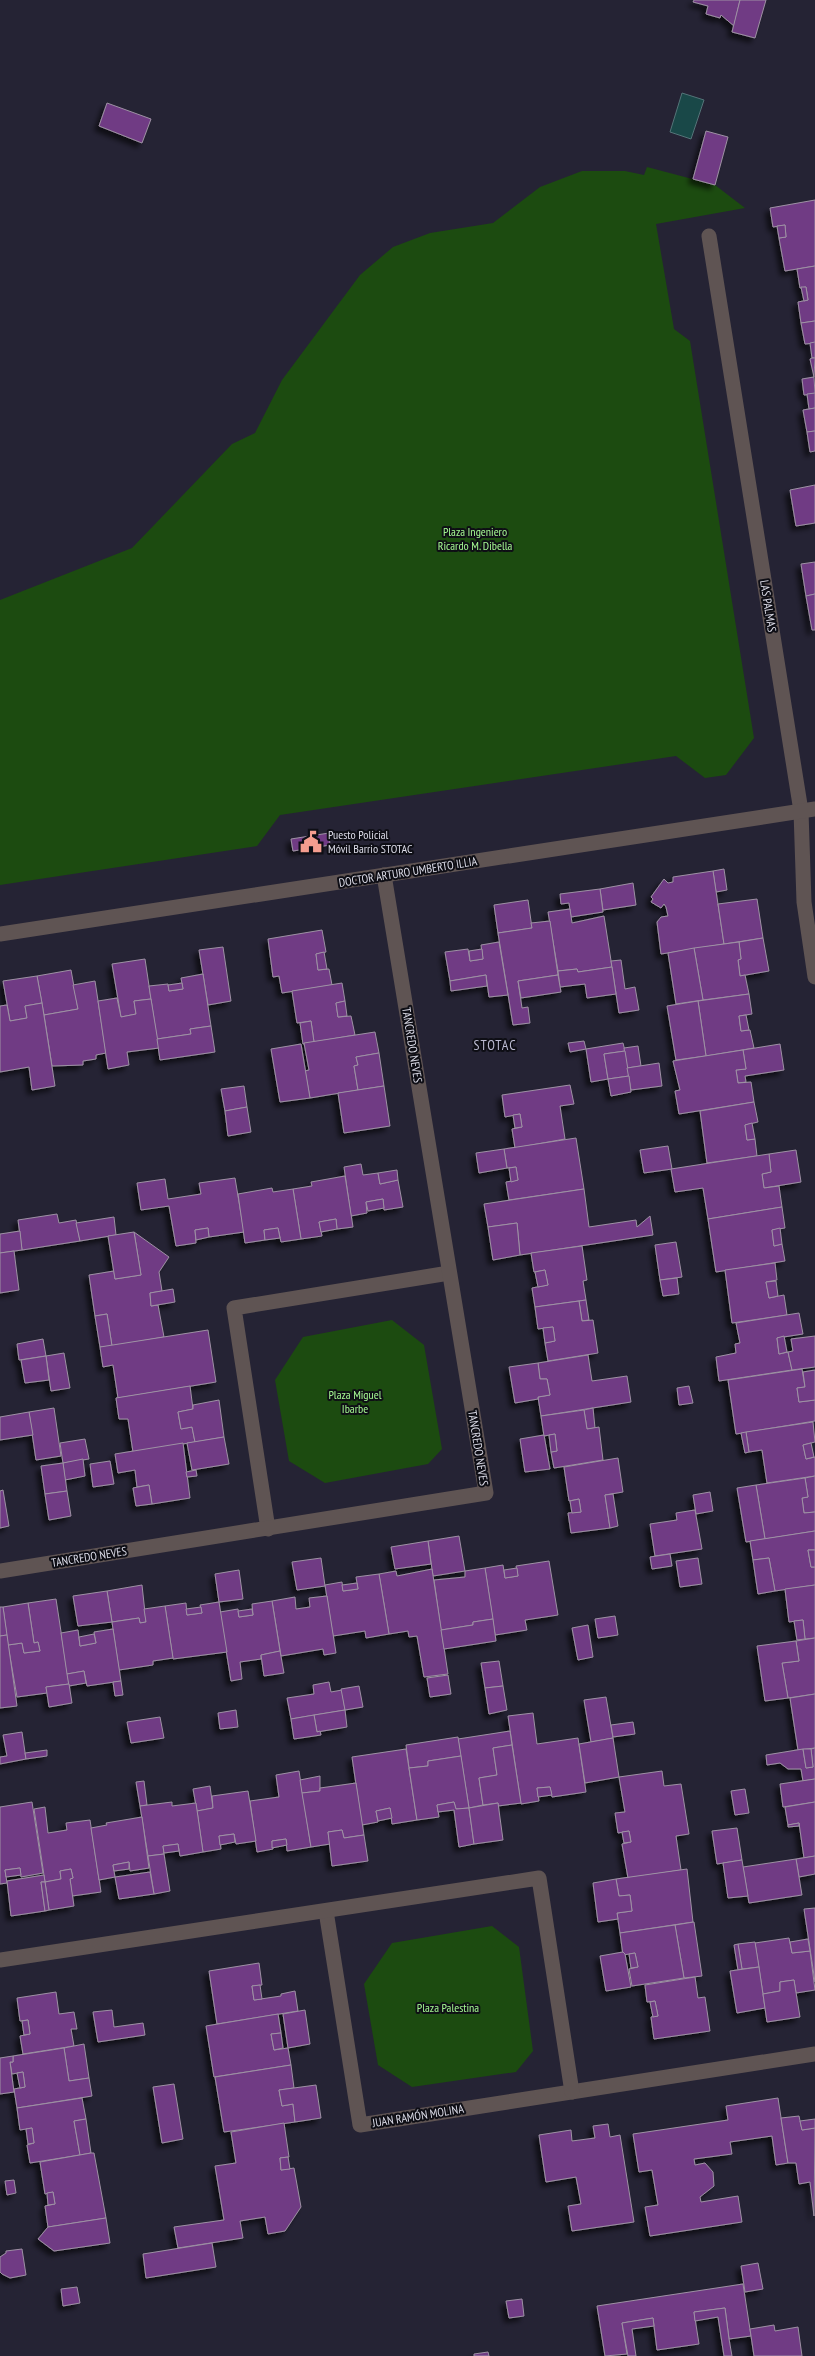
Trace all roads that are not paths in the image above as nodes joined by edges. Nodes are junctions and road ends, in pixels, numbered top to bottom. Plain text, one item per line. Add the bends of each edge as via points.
1 (709, 236) dead end
2 (808, 810) edge
3 (384, 875) junction
4 (0, 934) edge
5 (815, 977) edge
6 (449, 1273) junction
7 (268, 1529) junction
8 (0, 1571) edge
9 (326, 1910) junction
10 (0, 1960) edge
11 (815, 2054) edge
12 (572, 2092) junction

1 - 2 street, LAS PALMAS
2 - 3 street, DOCTOR ARTURO UMBERTO ILLIA
2 - 5 street, LAS PALMAS via 804,902
3 - 4 street, DOCTOR ARTURO UMBERTO ILLIA
3 - 6 street, TANCREDO NEVES
6 - 7 street via 234,1308
6 - 7 street, TANCREDO NEVES via 486,1493
7 - 8 street, TANCREDO NEVES
9 - 10 street
9 - 12 street via 539,1878
9 - 12 street, JUAN RAMÓN MOLINA via 360,2125
11 - 12 street, JUAN RAMÓN MOLINA

